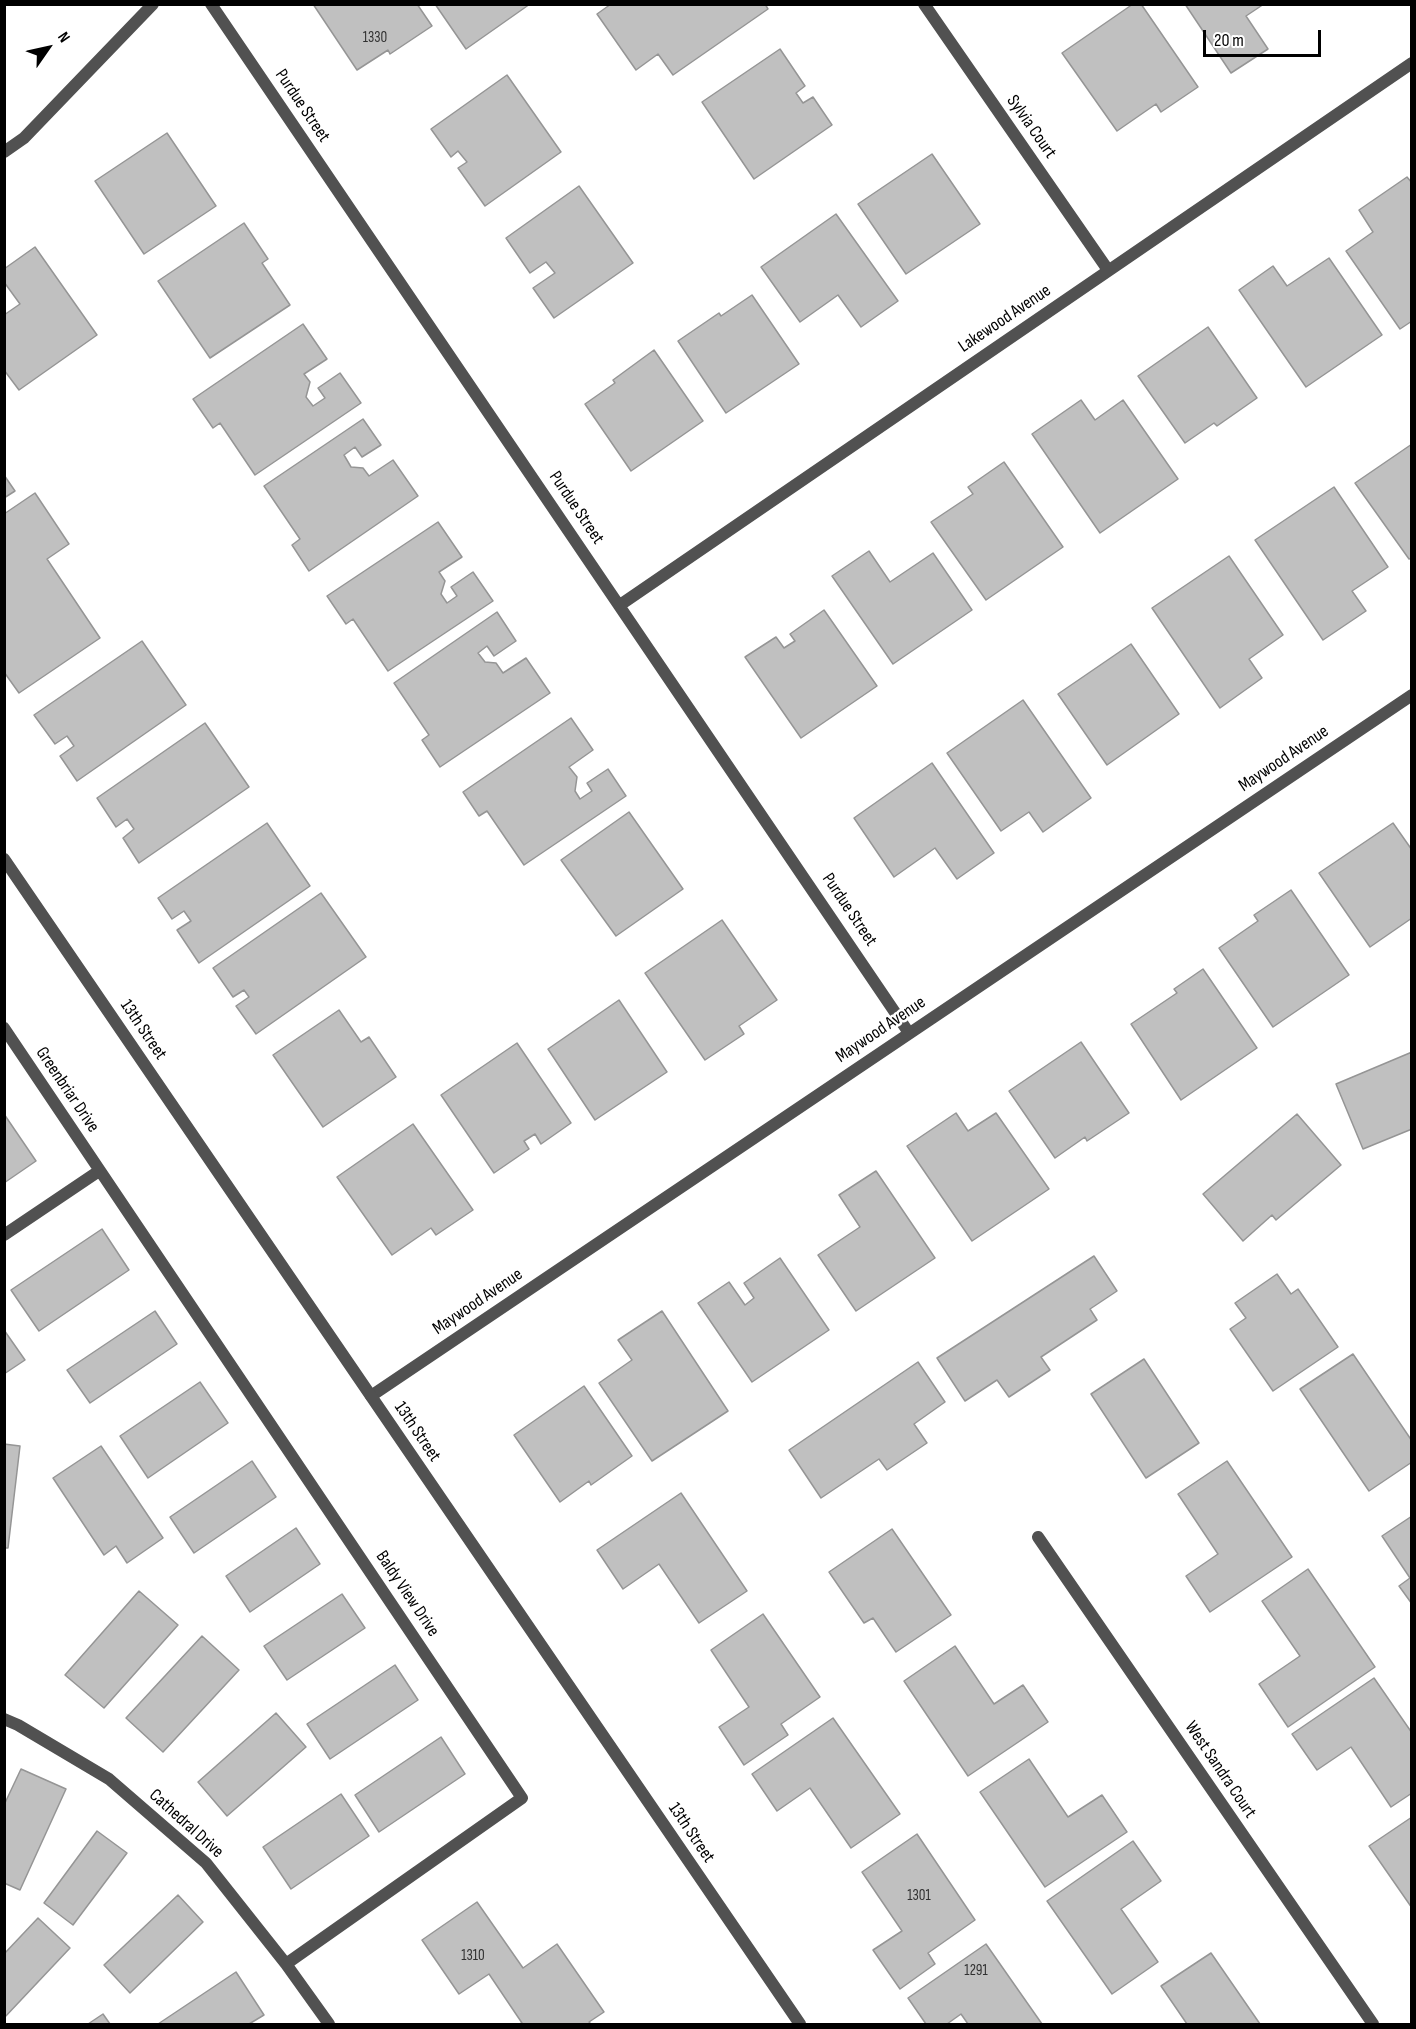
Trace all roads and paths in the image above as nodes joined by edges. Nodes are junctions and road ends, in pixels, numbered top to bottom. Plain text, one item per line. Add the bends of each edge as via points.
1 (153, 4) edge
2 (212, 4) edge
3 (924, 4) edge
4 (1412, 63) edge
5 (4, 152) edge
6 (1108, 270) junction
7 (620, 605) junction
8 (1412, 695) edge
9 (4, 859) edge
10 (4, 1028) edge
11 (909, 1033) junction
12 (99, 1171) junction
13 (4, 1235) edge
14 (371, 1396) junction
15 (1038, 1537) dead end
16 (4, 1719) edge
17 (286, 1964) junction
18 (329, 2025) edge
19 (800, 2025) edge
20 (1373, 2025) edge

1 - 5 street via 24,138
2 - 7 street, Purdue Street
3 - 6 street, Sylvia Court
4 - 6 street, Lakewood Avenue
6 - 7 street, Lakewood Avenue
7 - 11 street, Purdue Street
8 - 11 street, Maywood Avenue
9 - 14 street, 13th Street
10 - 12 street, Greenbriar Drive
11 - 14 street, Maywood Avenue
12 - 13 street
12 - 17 street, Baldy View Drive via 522,1798
14 - 19 street, 13th Street
15 - 20 street, West Sandra Court
16 - 17 street, Cathedral Drive via 109,1779 206,1863
17 - 18 street, Cathedral Drive

